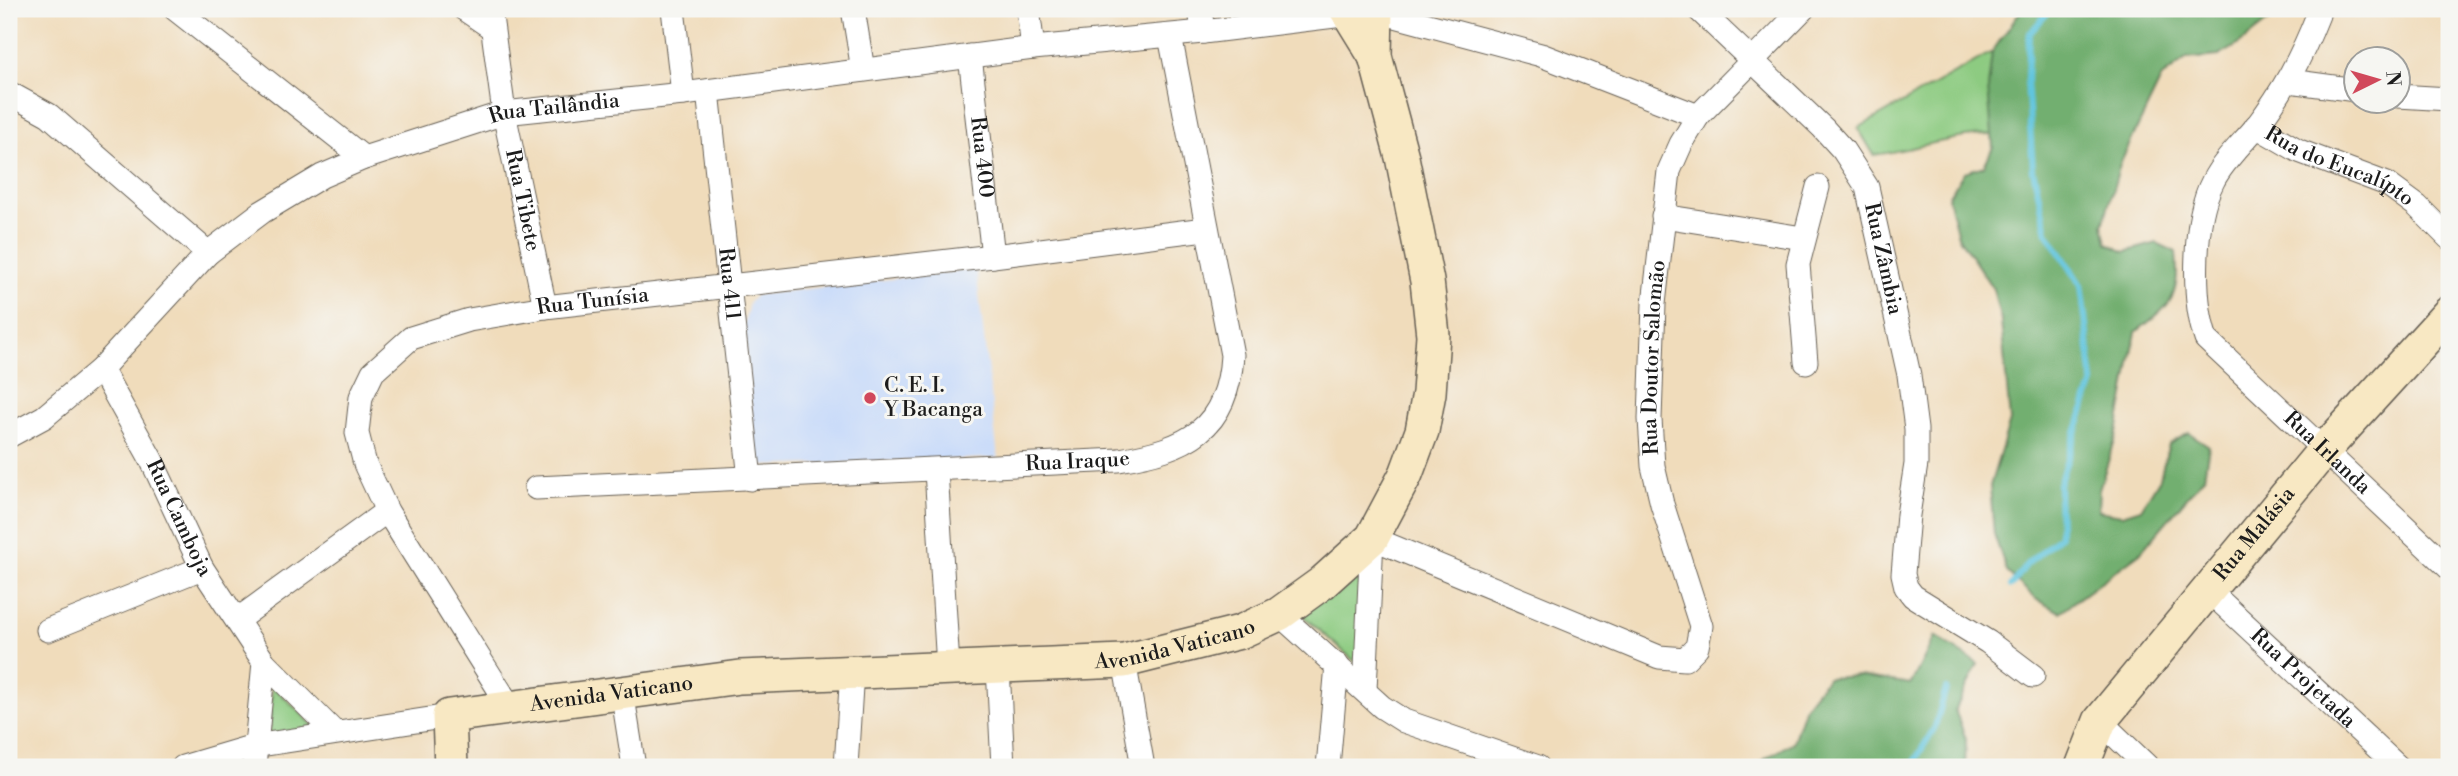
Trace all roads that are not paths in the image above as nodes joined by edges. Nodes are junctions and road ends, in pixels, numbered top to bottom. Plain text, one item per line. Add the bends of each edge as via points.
1 (175, 9) edge
2 (464, 9) edge
3 (673, 9) edge
4 (853, 9) edge
5 (1028, 9) edge
6 (1200, 9) edge
7 (1262, 9) edge
8 (1698, 9) edge
9 (1803, 9) edge
10 (1361, 11) edge
11 (2318, 15) dead end
12 (491, 18) edge
13 (1203, 32) junction
14 (1170, 36) junction
15 (1033, 48) junction
16 (970, 56) junction
17 (1751, 63) junction
18 (863, 70) junction
19 (2289, 81) junction
20 (2342, 88) edge
21 (708, 91) junction
22 (9, 93) edge
23 (683, 94) junction
24 (2412, 97) edge
25 (2449, 99) edge
26 (504, 113) junction
27 (1698, 116) junction
28 (2256, 126) junction
29 (365, 158) junction
30 (1818, 187) dead end
31 (1663, 216) junction
32 (1205, 229) junction
33 (1803, 238) junction
34 (2449, 238) edge
35 (208, 253) junction
36 (993, 256) junction
37 (730, 287) junction
38 (545, 307) junction
39 (2449, 313) edge
40 (1806, 362) dead end
41 (101, 369) junction
42 (9, 436) edge
43 (2324, 450) junction
44 (936, 470) junction
45 (750, 479) junction
46 (536, 488) dead end
47 (387, 511) junction
48 (1372, 538) junction
49 (202, 568) junction
50 (2449, 568) edge
51 (2207, 589) junction
52 (1279, 614) junction
53 (237, 620) junction
54 (48, 631) dead end
55 (1124, 661) junction
56 (264, 662) junction
57 (1337, 665) junction
58 (948, 667) junction
59 (998, 667) junction
60 (852, 670) junction
61 (2033, 676) dead end
62 (1365, 690) junction
63 (622, 691) junction
64 (510, 706) junction
65 (449, 716) junction
66 (2100, 721) junction
67 (334, 732) junction
68 (254, 757) edge
69 (1511, 762) edge
70 (183, 767) edge
71 (451, 767) edge
72 (635, 767) edge
73 (846, 767) edge
74 (1003, 767) edge
75 (1143, 767) edge
76 (1328, 767) edge
77 (1538, 767) edge
78 (2082, 767) edge
79 (2148, 767) edge
80 (2398, 767) edge

1 - 29 street
2 - 12 street
3 - 23 street
4 - 18 street
5 - 15 street
6 - 13 street
7 - 13 street, Rua Tailândia
8 - 17 street, Rua Zâmbia
9 - 17 street, Rua Doutor Salomão
10 - 13 street, Rua Tailândia
10 - 27 street via 1541,55
10 - 48 street, Avenida Vaticano via 1402,157 1433,335 1422,431 1406,474
11 - 19 street
12 - 26 street, Rua Tibete
13 - 14 street, Rua Tailândia
14 - 15 street, Rua Tailândia
14 - 32 street, Rua Iraque
15 - 16 street, Rua Tailândia
16 - 18 street, Rua Tailândia
16 - 36 street, Rua 400
17 - 27 street, Rua Doutor Salomão
17 - 61 street, Rua Zâmbia via 1843,149 1867,187 1909,375 1916,429 1903,574 1906,587
18 - 21 street, Rua Tailândia
19 - 20 street
19 - 28 street
21 - 23 street, Rua Tailândia
21 - 37 street, Rua 411
22 - 35 street via 49,116
23 - 26 street, Rua Tailândia
24 - 25 street
26 - 29 street, Rua Tailândia
26 - 38 street, Rua Tibete
27 - 31 street, Rua Doutor Salomão via 1671,164
28 - 34 street, Rua do Eucalípto via 2299,151 2387,184
28 - 43 street, Rua Irlanda via 2213,179 2205,199 2196,291 2200,322 2206,339
29 - 35 street, Rua Tailândia via 322,176 262,212
30 - 33 street
31 - 33 street
31 - 48 street, Rua Doutor Salomão via 1650,361 1650,419 1653,466 1662,504 1701,626 1691,655 1675,660 1659,657
32 - 36 street, Rua Tunísia
32 - 44 street, Rua Iraque via 1232,355 1225,400 1200,432 1180,446 1119,460
33 - 40 street via 1798,285
35 - 41 street, Rua Tailândia
36 - 37 street, Rua Tunísia
37 - 38 street, Rua Tunísia
37 - 45 street, Rua 411
38 - 47 street, Rua Tunísia via 429,330 393,351 373,372 361,397 357,433 365,464
39 - 43 street, Rua Malásia
41 - 42 street, Rua Tailândia via 44,417
41 - 49 street, Rua Camboja via 151,459
43 - 50 street, Rua Irlanda
43 - 51 street, Rua Malásia
44 - 45 street, Rua Iraque
44 - 58 street
45 - 46 street, Rua Iraque
47 - 53 street
47 - 64 street, Rua Tunísia
48 - 52 street, Avenida Vaticano
48 - 62 street
49 - 53 street, Rua Camboja
49 - 54 street
51 - 66 street, Rua Malásia
51 - 80 street, Rua Projetada
52 - 55 street, Avenida Vaticano via 1204,643
52 - 57 street
53 - 56 street, Rua Camboja
55 - 59 street, Avenida Vaticano
55 - 75 street
56 - 67 street, Rua Camboja
56 - 68 street
57 - 62 street
57 - 76 street
58 - 59 street, Avenida Vaticano
58 - 60 street, Avenida Vaticano
59 - 74 street
60 - 63 street, Avenida Vaticano
60 - 73 street
62 - 69 street via 1382,707 1413,725
63 - 64 street, Avenida Vaticano
63 - 72 street
64 - 65 street, Avenida Vaticano
65 - 67 street, Avenida Vaticano
65 - 71 street
66 - 78 street, Rua Malásia
66 - 79 street
67 - 68 street, Avenida Vaticano
68 - 70 street, Avenida Vaticano
69 - 77 street

